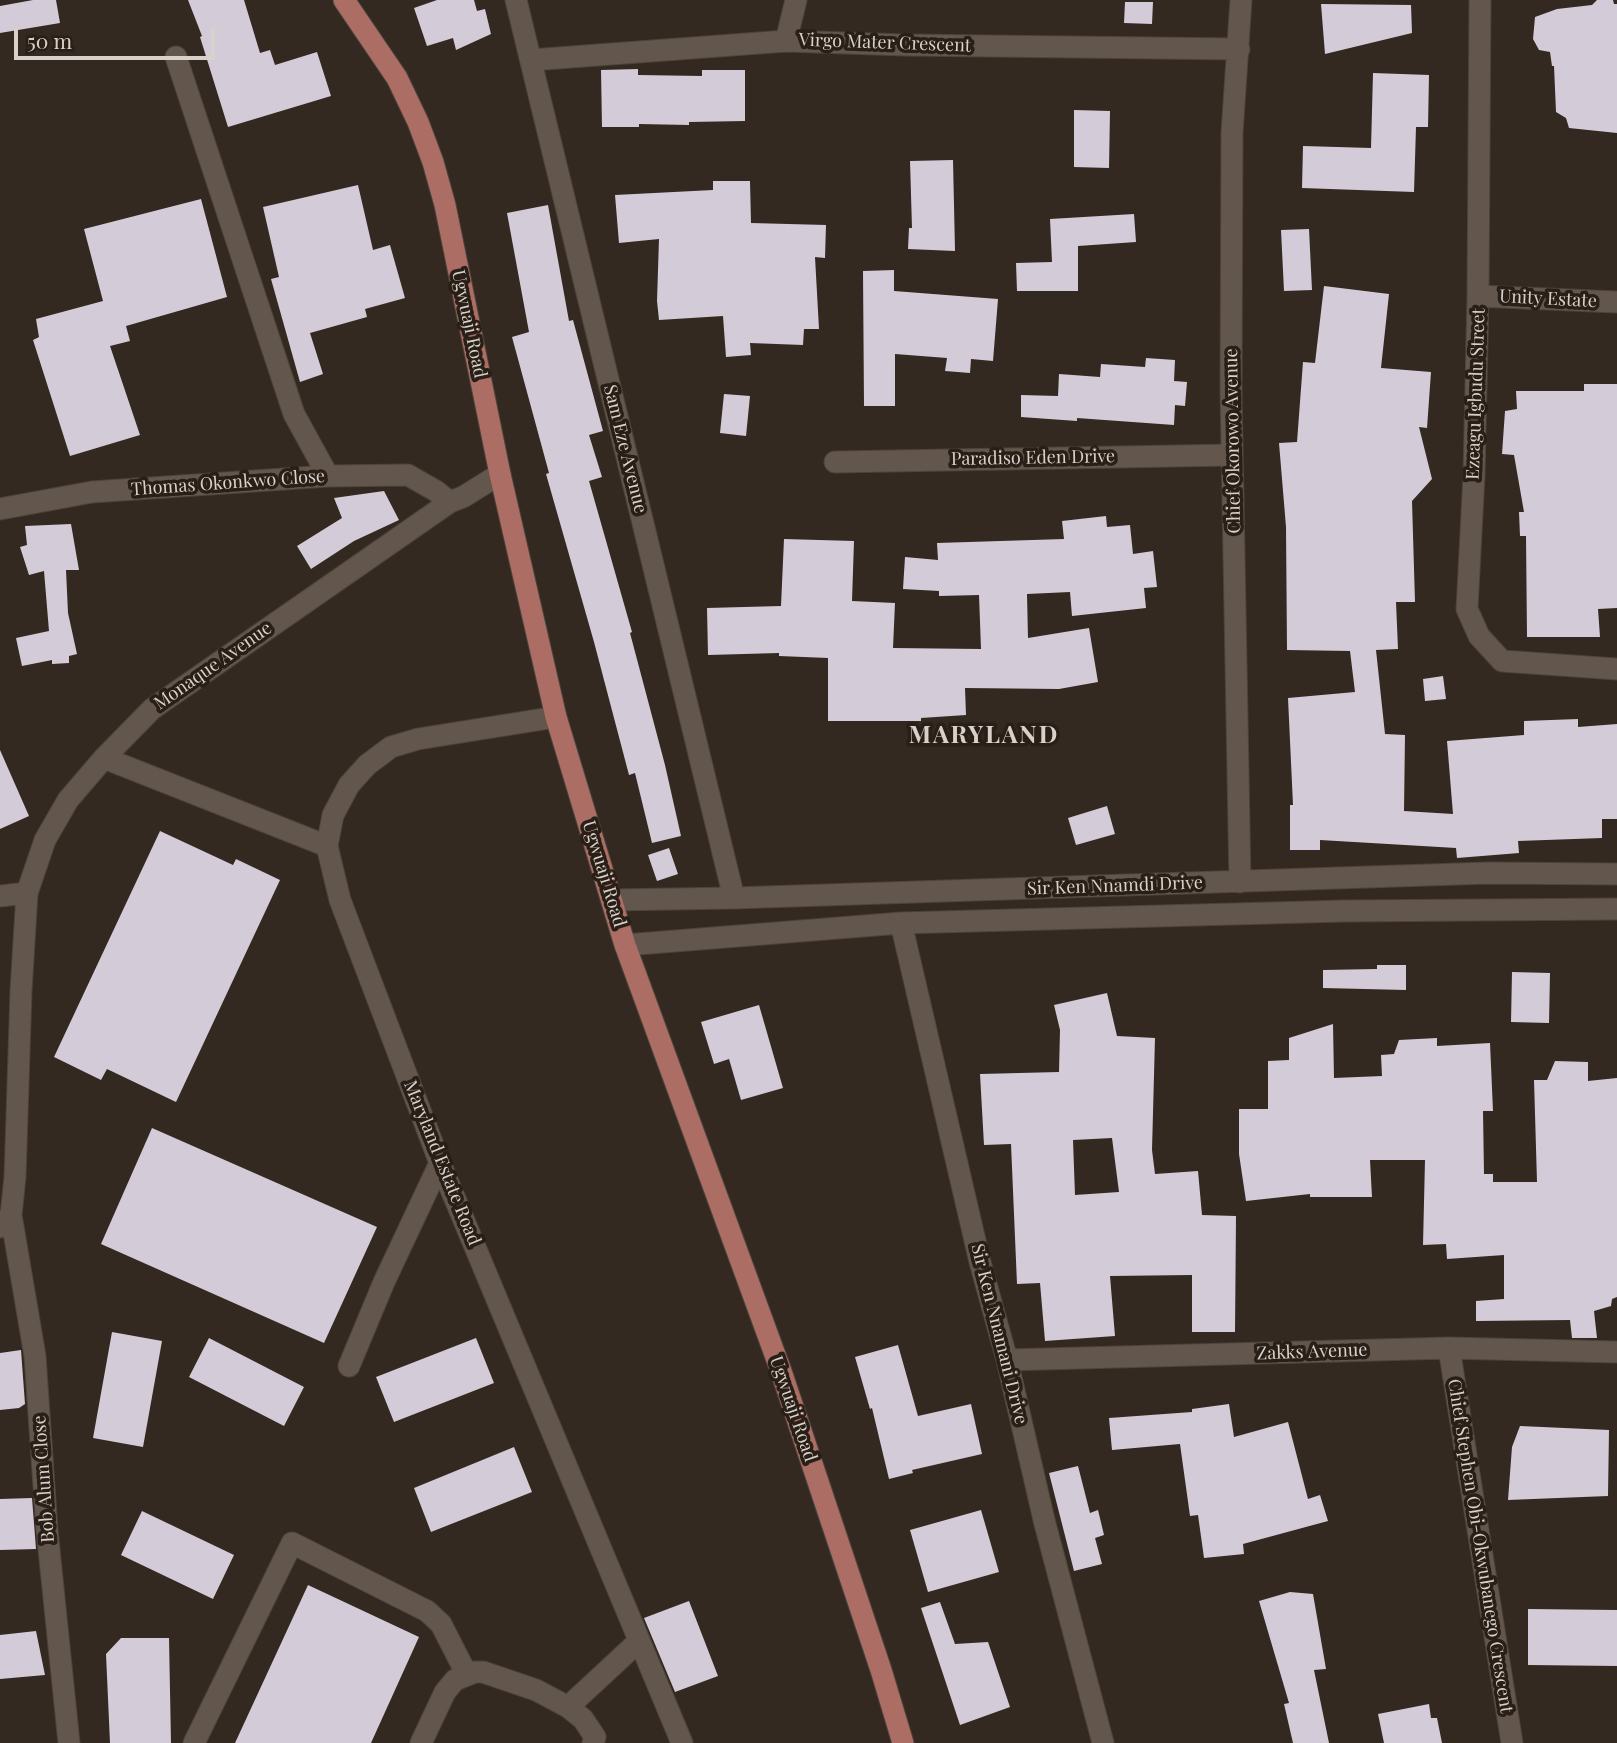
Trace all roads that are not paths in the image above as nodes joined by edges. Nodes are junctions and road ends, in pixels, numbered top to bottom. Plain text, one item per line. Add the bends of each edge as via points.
1 (344, 0) edge
2 (516, 0) edge
3 (796, 0) edge
4 (1241, 0) edge
5 (1480, 0) edge
6 (786, 41) junction
7 (1239, 49) junction
8 (176, 57) dead end
9 (531, 60) junction
10 (1478, 296) junction
11 (1617, 302) edge
12 (1231, 455) junction
13 (835, 462) dead end
14 (500, 474) junction
15 (328, 476) junction
16 (450, 502) junction
17 (0, 509) edge
18 (1617, 669) edge
19 (556, 717) junction
20 (104, 758) junction
21 (327, 846) junction
22 (1488, 873) junction
23 (1617, 874) edge
24 (1240, 882) junction
25 (27, 893) junction
26 (0, 897) edge
27 (734, 898) junction
28 (612, 900) junction
29 (1617, 909) edge
30 (1491, 910) junction
31 (901, 923) junction
32 (625, 945) junction
33 (440, 1163) junction
34 (6, 1221) edge
35 (1449, 1348) junction
36 (1617, 1352) edge
37 (1007, 1360) junction
38 (349, 1366) dead end
39 (638, 1642) junction
40 (467, 1675) junction
41 (568, 1707) junction
42 (69, 1743) edge
43 (194, 1743) edge
44 (421, 1743) edge
45 (593, 1743) edge
46 (682, 1743) edge
47 (903, 1743) edge
48 (1103, 1743) edge
49 (1512, 1743) edge

1 - 14 main road, Ugwuaji Road via 397,78 433,162
2 - 9 street, Sam Eze Avenue
3 - 6 street
4 - 7 street, Chief Okorowo Avenue
5 - 10 street, Ezeagu Igbudu Street
6 - 7 street, Virgo Mater Crescent
6 - 9 street, Virgo Mater Crescent
7 - 12 street, Chief Okorowo Avenue via 1232,134
8 - 15 street via 294,414
9 - 27 street, Sam Eze Avenue
10 - 11 street, Unity Estate
10 - 18 street, Ezeagu Igbudu Street via 1467,609 1479,636 1502,661
12 - 13 street, Paradiso Eden Drive
12 - 24 street, Chief Okorowo Avenue
14 - 16 street, Monaque Avenue
14 - 19 main road, Ugwuaji Road
15 - 16 street, Thomas Okonkwo Close via 408,475
15 - 17 street, Thomas Okonkwo Close via 92,492
16 - 20 street, Monaque Avenue via 152,709
19 - 21 street, Maryland Estate Road via 391,747 349,785 333,815
19 - 28 main road, Ugwuaji Road
20 - 21 street
20 - 25 street, Monaque Avenue via 68,800 45,840
21 - 33 street, Maryland Estate Road via 340,900
22 - 23 street, Sir Ken Nnamdi Drive
22 - 24 street, Sir Ken Nnamdi Drive
22 - 30 street
24 - 27 street, Sir Ken Nnamdi Drive
25 - 26 street
25 - 34 street, Monaque Avenue via 15,1177
27 - 28 street, Sir Ken Nnamdi Drive
28 - 32 main road, Ugwuaji Road
29 - 30 street, Sir Ken Nnamdi Drive
30 - 31 street, Sir Ken Nnamdi Drive
31 - 32 street, Sir Ken Nnamdi Drive
31 - 37 street, Sir Ken Nnamani Drive via 979,1262
32 - 47 main road, Ugwuaji Road via 781,1371
33 - 38 street
33 - 39 street, Maryland Estate Road
34 - 42 street, Bob Alum Close via 35,1356
35 - 36 street, Zakks Avenue
35 - 37 street, Zakks Avenue
35 - 49 street, Chief Stephen Obi-Okwubanego Crescent
37 - 48 street, Sir Ken Nnamani Drive
39 - 41 street
39 - 46 street, Maryland Estate Road
40 - 41 street via 483,1672 536,1690
40 - 43 street via 441,1624 427,1611 292,1544
40 - 44 street via 445,1692
41 - 45 street via 583,1718 595,1737

